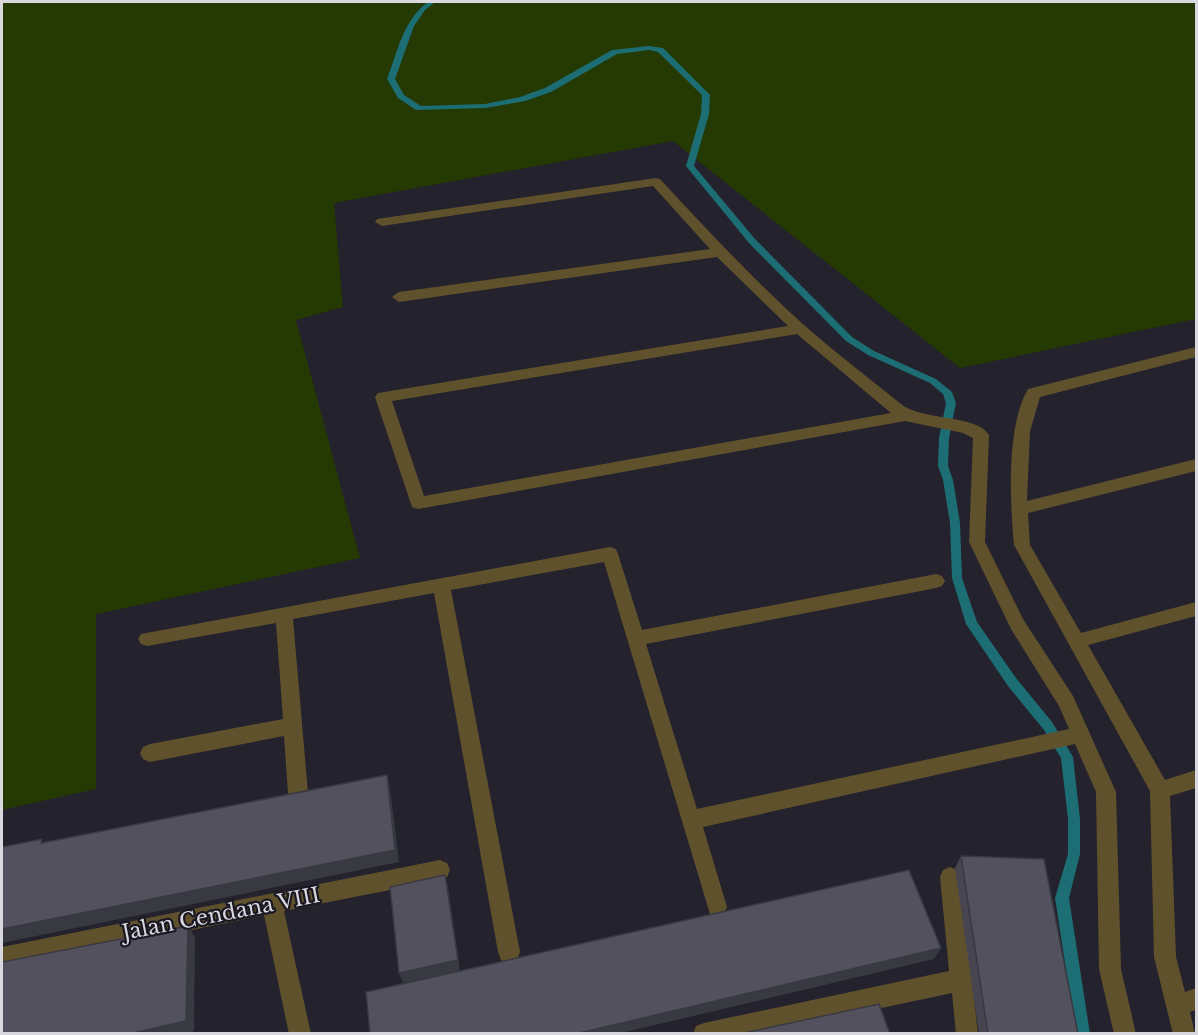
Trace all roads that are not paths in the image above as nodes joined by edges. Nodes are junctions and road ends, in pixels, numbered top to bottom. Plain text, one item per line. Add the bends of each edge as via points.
1 (382, 222) dead end
2 (720, 252) junction
3 (399, 297) dead end
4 (800, 328) junction
5 (1197, 352) edge
6 (905, 416) junction
7 (1197, 465) edge
8 (1019, 509) junction
9 (936, 581) dead end
10 (441, 585) junction
11 (1197, 609) edge
12 (284, 614) junction
13 (147, 639) dead end
14 (636, 639) junction
15 (1077, 641) junction
16 (292, 726) junction
17 (1079, 735) junction
18 (150, 753) dead end
19 (1197, 779) edge
20 (1160, 790) junction
21 (298, 793) edge
22 (690, 820) junction
23 (440, 870) dead end
24 (950, 877) dead end
25 (272, 903) junction
26 (717, 907) dead end
27 (509, 952) dead end
28 (2, 958) edge
29 (960, 980) junction
30 (1186, 1003) edge
31 (300, 1034) edge
32 (704, 1034) edge
33 (967, 1034) edge
34 (1125, 1034) edge
35 (1184, 1034) edge

1 - 2 street via 656,182
2 - 3 street
2 - 4 street
4 - 6 street
4 - 6 street via 383,397 418,503
5 - 8 street via 1034,393 1022,431
6 - 17 street via 966,428 981,435 977,542 1017,624 1066,702
7 - 8 street
8 - 15 street via 1022,545
9 - 14 street
10 - 12 street
10 - 14 street via 610,554
10 - 27 street
11 - 15 street
12 - 13 street
12 - 16 street
14 - 22 street
15 - 20 street
16 - 18 street
16 - 21 street
17 - 22 street
17 - 34 street via 1106,792 1110,969
19 - 20 street
20 - 30 street via 1165,957
22 - 26 street
23 - 25 street, Jalan Cendana VIII
24 - 29 street
25 - 28 street, Jalan Cendana VIII
25 - 31 street
29 - 32 street
29 - 33 street
30 - 35 street

